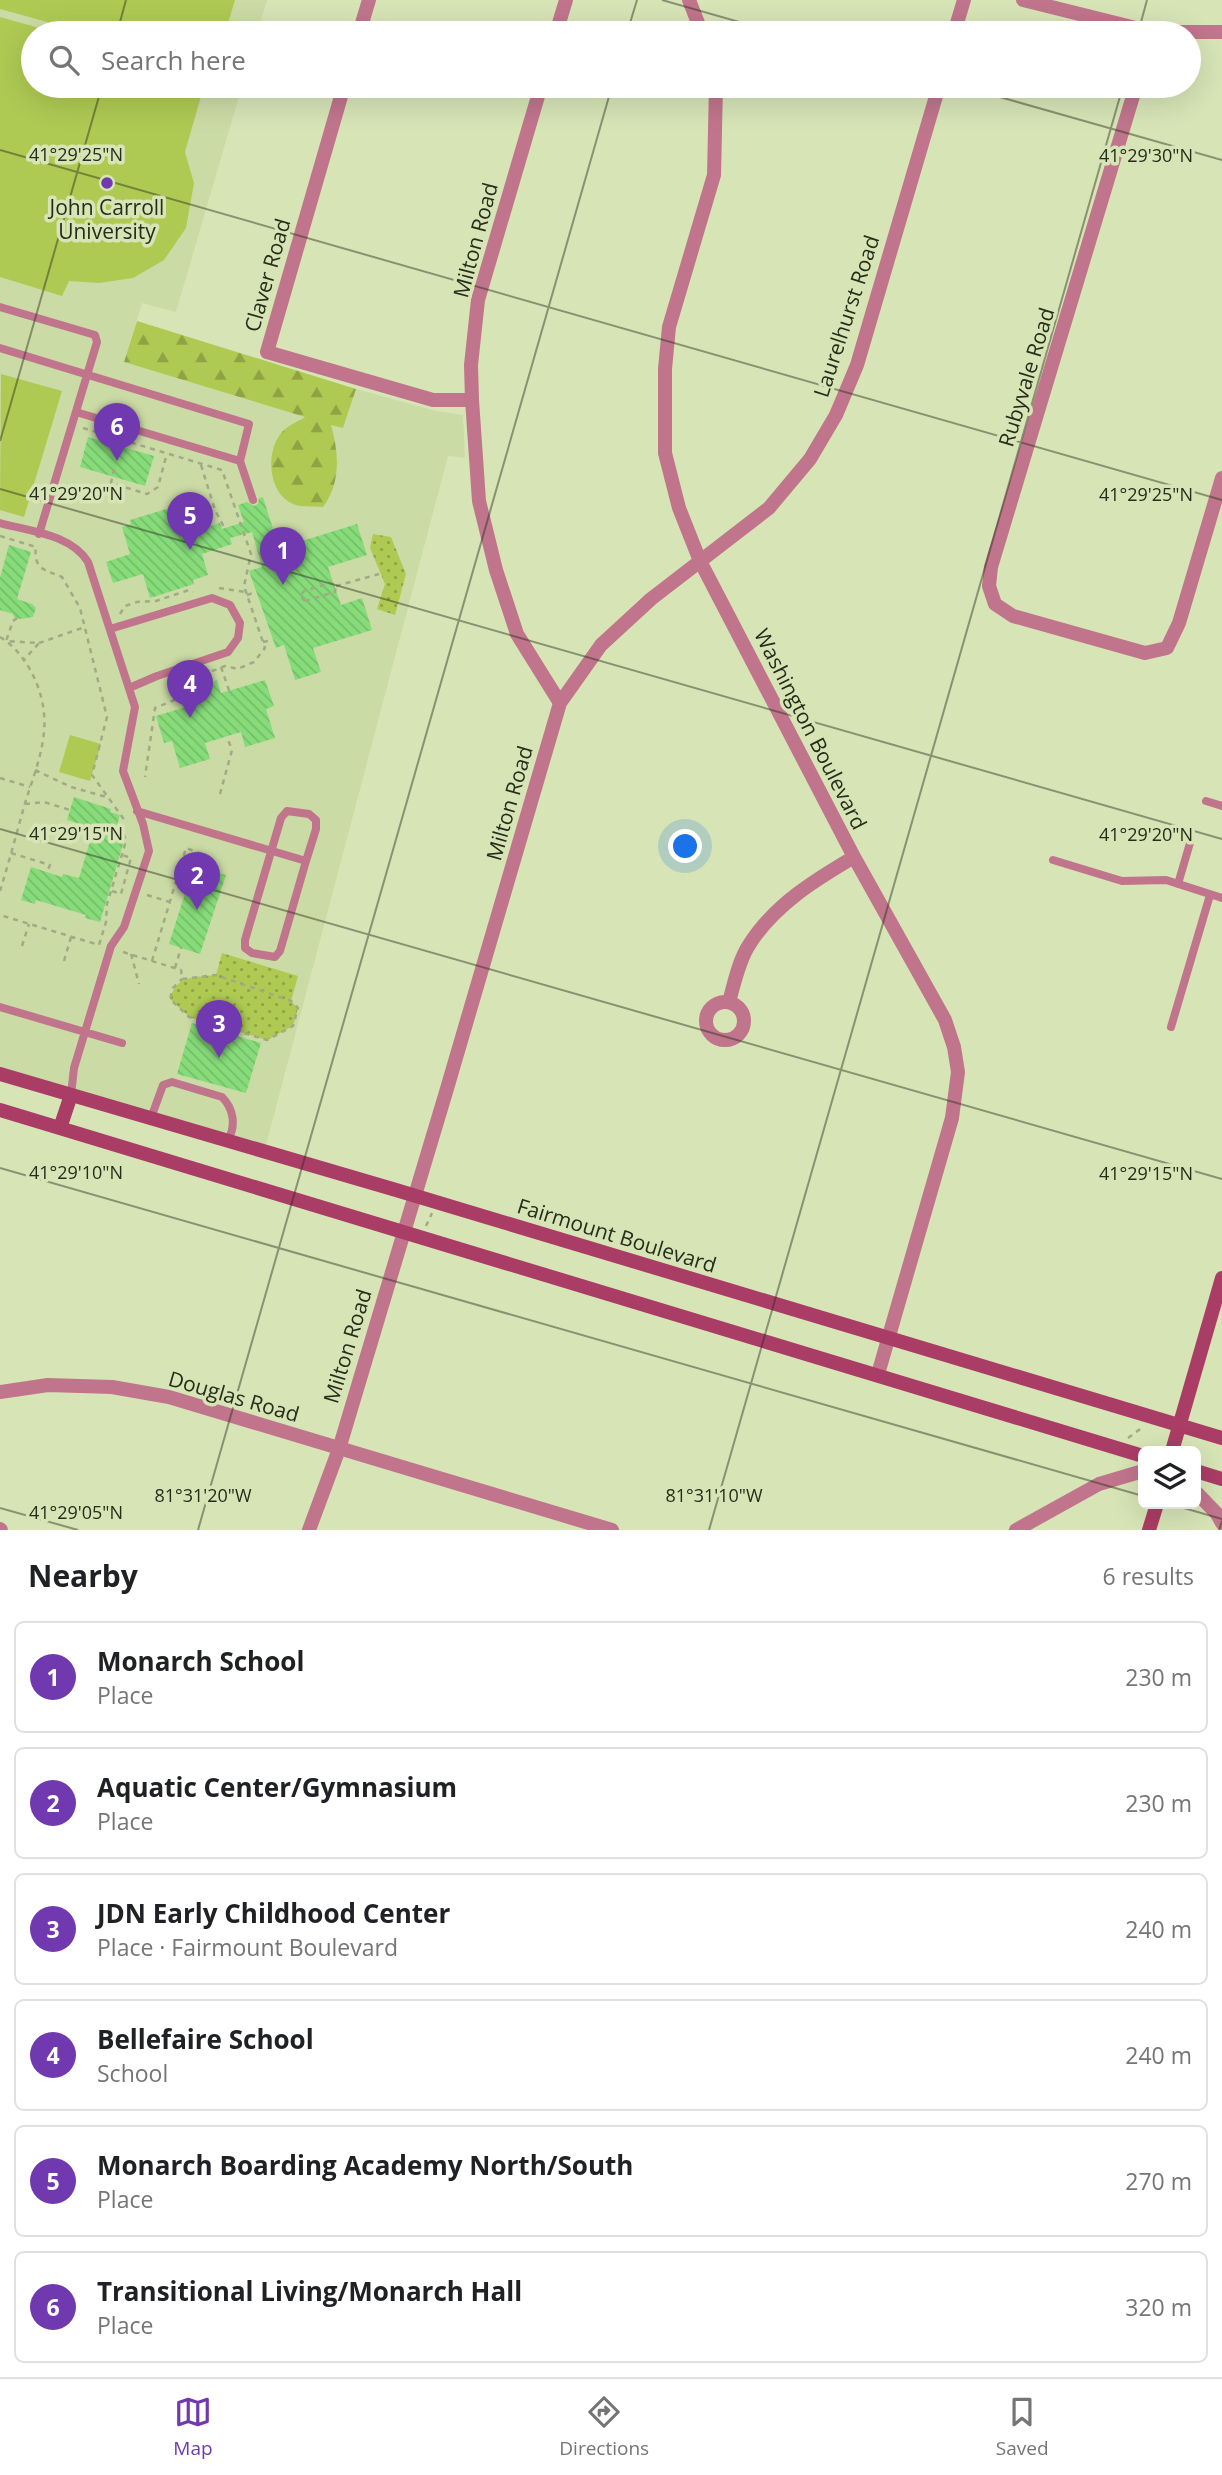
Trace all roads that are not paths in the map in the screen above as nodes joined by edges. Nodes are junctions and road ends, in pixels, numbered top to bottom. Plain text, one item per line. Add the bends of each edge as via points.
1 (369, 0) edge
2 (566, 0) edge
3 (689, 0) edge
4 (964, 0) edge
5 (1023, 0) edge
6 (363, 21) edge
7 (560, 21) edge
8 (697, 21) edge
9 (958, 21) edge
10 (1105, 21) edge
11 (1201, 32) edge
12 (1222, 32) edge
13 (341, 98) edge
14 (537, 98) edge
15 (716, 98) edge
16 (935, 98) edge
17 (1132, 98) edge
18 (0, 307) edge
19 (0, 348) edge
20 (87, 375) junction
21 (472, 400) junction
22 (76, 412) junction
23 (240, 461) junction
24 (1222, 478) edge
25 (253, 500) dead end
26 (0, 523) edge
27 (39, 534) junction
28 (700, 561) junction
29 (110, 629) junction
30 (129, 688) junction
31 (559, 703) junction
32 (1206, 801) dead end
33 (1222, 806) edge
34 (137, 811) junction
35 (1190, 843) dead end
36 (271, 850) junction
37 (854, 857) junction
38 (1053, 860) dead end
39 (306, 861) junction
40 (1178, 884) junction
41 (1210, 895) junction
42 (1222, 898) edge
43 (729, 1002) dead end
44 (0, 1007) edge
45 (1171, 1027) dead end
46 (85, 1032) junction
47 (122, 1043) dead end
48 (0, 1074) edge
49 (71, 1095) junction
50 (0, 1110) edge
51 (151, 1118) junction
52 (60, 1128) junction
53 (228, 1140) junction
54 (414, 1195) junction
55 (403, 1232) junction
56 (1222, 1278) edge
57 (888, 1339) junction
58 (878, 1374) junction
59 (0, 1392) edge
60 (1179, 1426) junction
61 (1222, 1438) edge
62 (1173, 1446) edge
63 (339, 1449) junction
64 (1138, 1454) edge
65 (1138, 1472) edge
66 (1201, 1473) edge
67 (1222, 1479) edge
68 (1201, 1497) edge
69 (1155, 1509) edge
70 (1222, 1523) edge
71 (309, 1530) edge
72 (612, 1530) edge
73 (1017, 1530) edge
74 (1149, 1530) edge

1 - 6 street
2 - 7 street
3 - 8 street
4 - 9 street
5 - 10 street
11 - 12 street
13 - 21 street, Claver Road via 267,352 433,400
14 - 21 street, Milton Road via 478,300
15 - 28 street, Washington Boulevard via 714,175 669,327 665,369 665,453 679,508
16 - 28 street, Laurelhurst Road via 857,365 836,415 810,459 769,508
17 - 24 street, Rubyvale Road via 991,567 989,586 995,604 1013,615 1144,653 1167,648 1179,623
18 - 20 lane via 95,335
19 - 20 lane
20 - 22 lane
20 - 23 lane via 249,424
21 - 31 street, Milton Road via 479,501 496,570 517,634
22 - 23 lane
22 - 27 lane
23 - 25 lane
26 - 27 lane
27 - 29 lane via 82,552
28 - 31 street, Laurelhurst Road via 601,645
28 - 37 street, Washington Boulevard
29 - 30 lane
29 - 30 lane via 212,598 230,605 240,623 238,638 228,652
30 - 34 lane via 135,707 123,771
31 - 54 street, Milton Road
32 - 33 lane
34 - 36 lane
34 - 46 lane via 149,851 124,927 111,946
35 - 40 lane
36 - 39 lane
36 - 39 lane via 287,811 309,814 316,820 316,829
36 - 39 lane via 245,940 245,948 252,953 275,957 280,951
37 - 43 street via 806,885 771,918 748,946
37 - 57 street, Washington Boulevard via 945,1020 958,1072 952,1118
38 - 40 lane via 1122,881
40 - 41 lane
41 - 42 lane
41 - 45 lane
44 - 46 lane
46 - 47 lane
46 - 49 lane
48 - 49 main road, Fairmount Boulevard
49 - 51 main road, Fairmount Boulevard
49 - 52 main road
50 - 52 main road
51 - 53 main road, Fairmount Boulevard
51 - 53 lane via 163,1086 172,1082 227,1101 233,1118
52 - 55 main road
53 - 54 main road, Fairmount Boulevard
54 - 55 street, Milton Road
54 - 57 main road, Fairmount Boulevard
55 - 58 main road
55 - 63 street, Milton Road
56 - 60 main road
57 - 58 street, Washington Boulevard
57 - 60 main road, Fairmount Boulevard
58 - 64 main road
59 - 63 street, Douglas Road via 48,1385 112,1387 169,1397
60 - 61 main road, Fairmount Boulevard
60 - 62 main road
63 - 71 street, Milton Road
63 - 72 street, Douglas Road
65 - 73 street via 1099,1484
66 - 67 main road
68 - 70 street
69 - 74 main road

